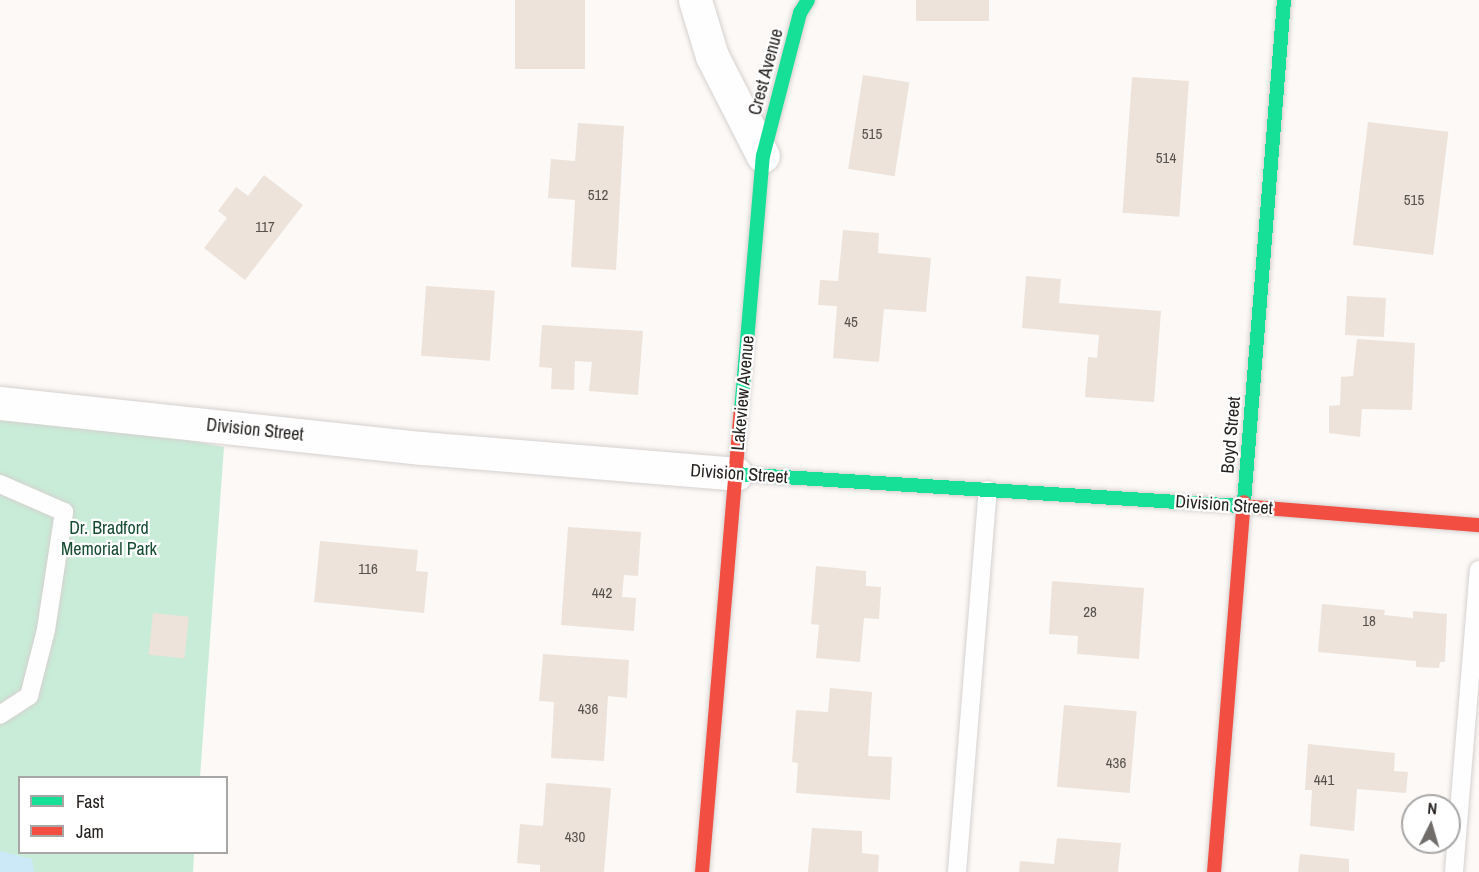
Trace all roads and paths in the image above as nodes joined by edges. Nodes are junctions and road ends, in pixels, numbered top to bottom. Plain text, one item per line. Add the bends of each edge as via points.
1 (695, 0) edge
2 (808, 0) edge
3 (1284, 0) edge
4 (763, 156) junction
5 (0, 403) edge
6 (736, 474) junction
7 (0, 484) edge
8 (988, 490) junction
9 (1244, 506) junction
10 (1479, 525) edge
11 (1479, 570) edge
12 (0, 715) edge
13 (702, 872) edge
14 (957, 872) edge
15 (1214, 872) edge
16 (1454, 872) edge

1 - 4 street via 712,56
2 - 4 street, Crest Avenue via 800,13
3 - 9 street, Boyd Street
4 - 6 street, Lakeview Avenue
5 - 6 street, Division Street via 422,448
6 - 8 street, Division Street
6 - 13 street, Lakeview Avenue
7 - 12 lane via 64,512 46,630 28,696
8 - 9 street, Division Street
8 - 14 lane
9 - 10 street, Division Street
9 - 15 street, Boyd Street
11 - 16 lane

